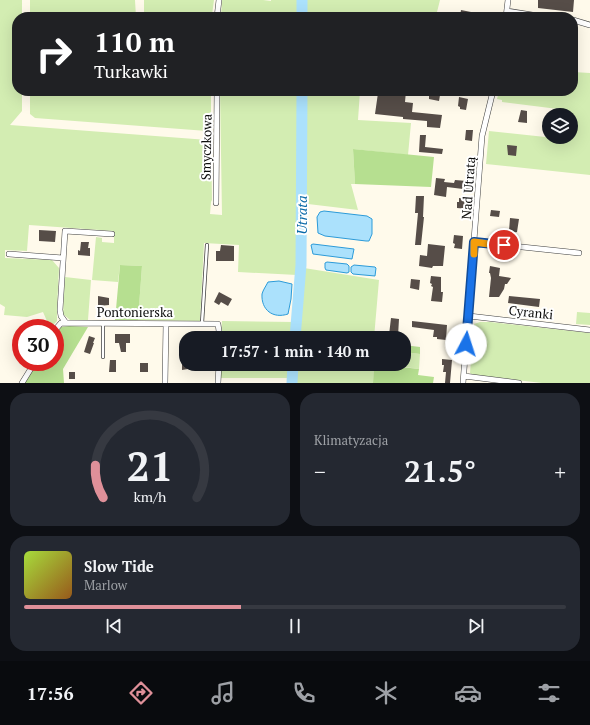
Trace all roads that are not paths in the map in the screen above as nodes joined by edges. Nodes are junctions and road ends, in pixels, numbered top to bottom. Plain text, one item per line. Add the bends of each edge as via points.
1 (219, 0) edge
2 (508, 0) edge
3 (218, 12) edge
4 (506, 12) edge
5 (578, 21) edge
6 (590, 25) edge
7 (217, 96) edge
8 (492, 96) edge
9 (216, 203) dead end
10 (112, 234) dead end
11 (474, 242) junction
12 (207, 245) dead end
13 (579, 253) dead end
14 (9, 254) dead end
15 (63, 258) junction
16 (469, 316) junction
17 (66, 323) joint
18 (103, 323) junction
19 (166, 324) junction
20 (202, 324) junction
21 (590, 330) edge
22 (219, 331) edge
23 (103, 357) dead end
24 (29, 371) edge
25 (219, 371) edge
26 (464, 376) junction
27 (22, 383) edge
28 (165, 383) edge
29 (218, 383) edge
30 (463, 383) edge
31 (519, 383) edge

1 - 3 street
2 - 4 street
5 - 6 street
7 - 9 street, Smyczkowa
8 - 11 street, Nad Utratą via 482,136
10 - 15 street via 65,231
11 - 13 street
11 - 16 street, Nad Utratą
12 - 20 lane
14 - 15 street
15 - 17 street via 60,310
16 - 21 street, Cyranki
16 - 26 street, Nad Utratą
17 - 18 street, Pontonierska
18 - 19 street, Pontonierska
18 - 23 lane
19 - 20 street, Pontonierska
19 - 28 street
20 - 22 street, Pontonierska via 218,324
24 - 27 street
25 - 29 street
26 - 30 street, Nad Utratą
26 - 31 street

